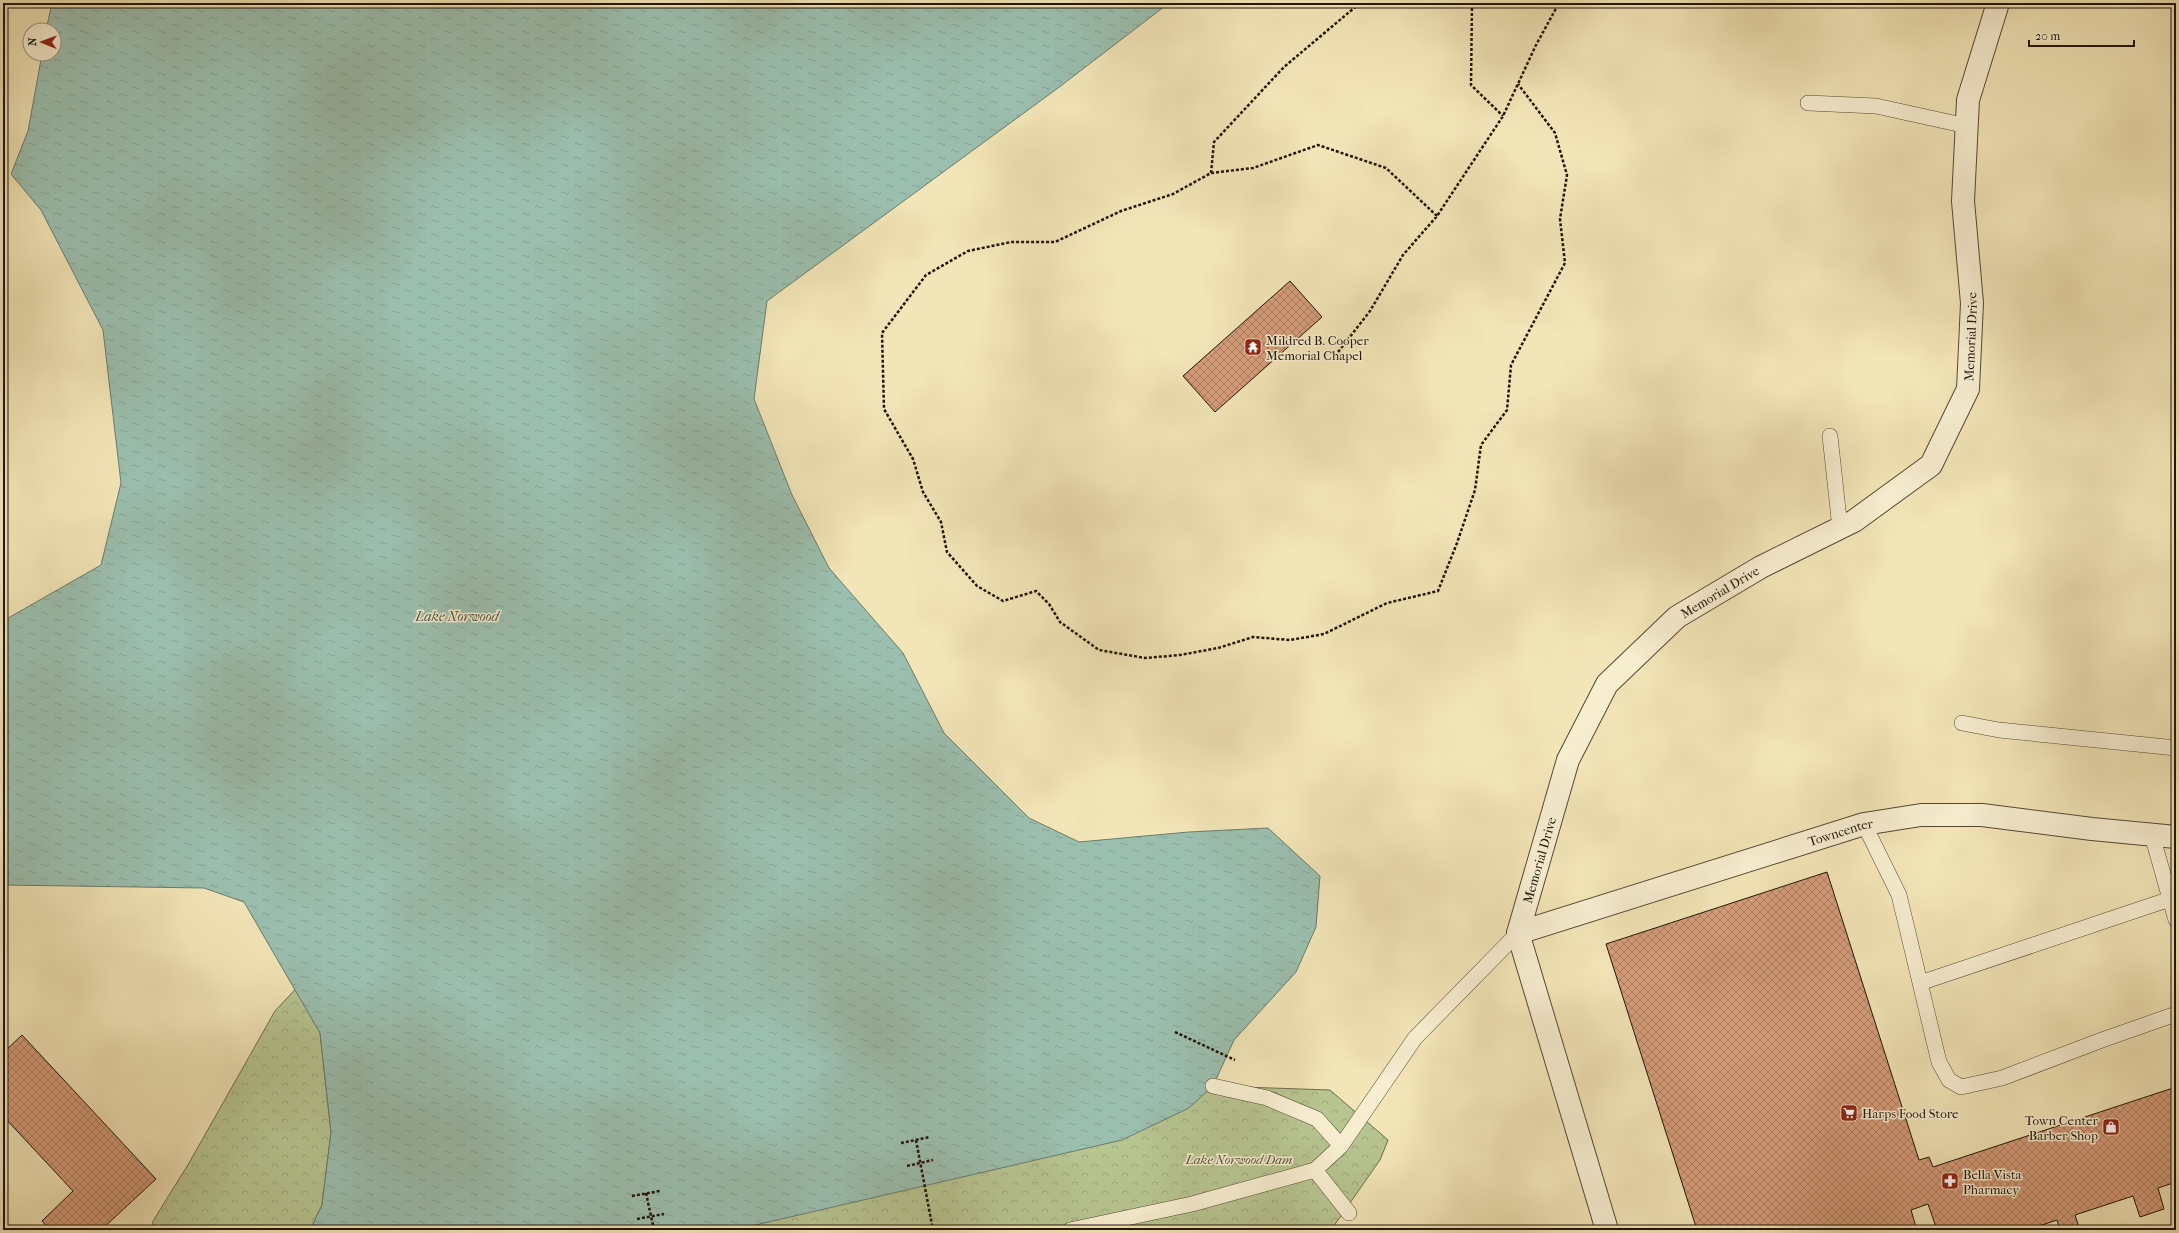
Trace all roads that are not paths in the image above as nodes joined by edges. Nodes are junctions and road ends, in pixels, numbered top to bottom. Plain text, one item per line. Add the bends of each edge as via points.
1 (1998, 3) edge
2 (1808, 103) dead end
3 (1967, 126) junction
4 (1830, 436) dead end
5 (1840, 528) junction
6 (1962, 723) dead end
7 (2176, 748) edge
8 (1864, 824) junction
9 (2152, 835) junction
10 (2176, 837) edge
11 (2173, 898) edge
12 (2176, 920) edge
13 (1518, 933) junction
14 (1920, 983) junction
15 (2176, 1014) edge
16 (1214, 1086) dead end
17 (1341, 1146) junction
18 (1315, 1170) junction
19 (1349, 1213) dead end
20 (1070, 1230) edge
21 (1607, 1230) edge

1 - 3 street, Memorial Drive via 1968,100
2 - 3 lane via 1876,106
3 - 5 street, Memorial Drive via 1963,201 1972,303 1968,389 1931,465 1854,521
4 - 5 lane
5 - 13 street, Memorial Drive via 1761,567 1678,617 1607,684 1568,760
6 - 7 lane via 1999,730
8 - 9 street, Towncenter via 1921,815 1982,815
8 - 13 street, Towncenter
8 - 14 lane via 1899,895
9 - 10 street, Towncenter
9 - 11 lane
11 - 12 lane
11 - 14 lane
13 - 17 lane via 1415,1038
13 - 21 street
14 - 15 lane via 1939,1062 1949,1080 1961,1087 2002,1078
16 - 17 lane via 1267,1098 1317,1119
17 - 18 lane
18 - 19 lane
18 - 20 lane via 1192,1204

